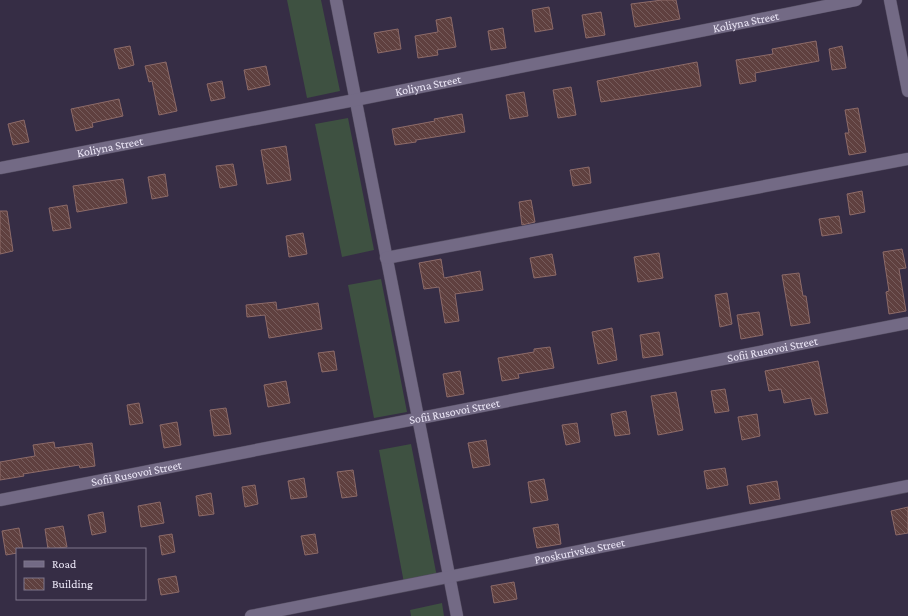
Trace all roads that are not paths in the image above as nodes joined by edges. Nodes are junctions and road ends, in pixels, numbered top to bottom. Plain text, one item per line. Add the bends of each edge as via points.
1 (336, 0) edge
2 (856, 0) edge
3 (890, 0) edge
4 (908, 91) edge
5 (355, 100) junction
6 (908, 159) edge
7 (0, 168) edge
8 (386, 258) junction
9 (908, 323) edge
10 (418, 419) junction
11 (908, 486) edge
12 (0, 500) edge
13 (449, 577) junction
14 (251, 616) edge
15 (457, 616) edge

1 - 5 street
2 - 5 street, Koliyna Street
3 - 4 street
5 - 7 street, Koliyna Street
5 - 8 street
6 - 8 street
8 - 10 street
9 - 10 street, Sofii Rusovoi Street
10 - 12 street, Sofii Rusovoi Street
10 - 13 street
11 - 13 street, Proskurivska Street
13 - 14 street, Proskurivska Street
13 - 15 street

